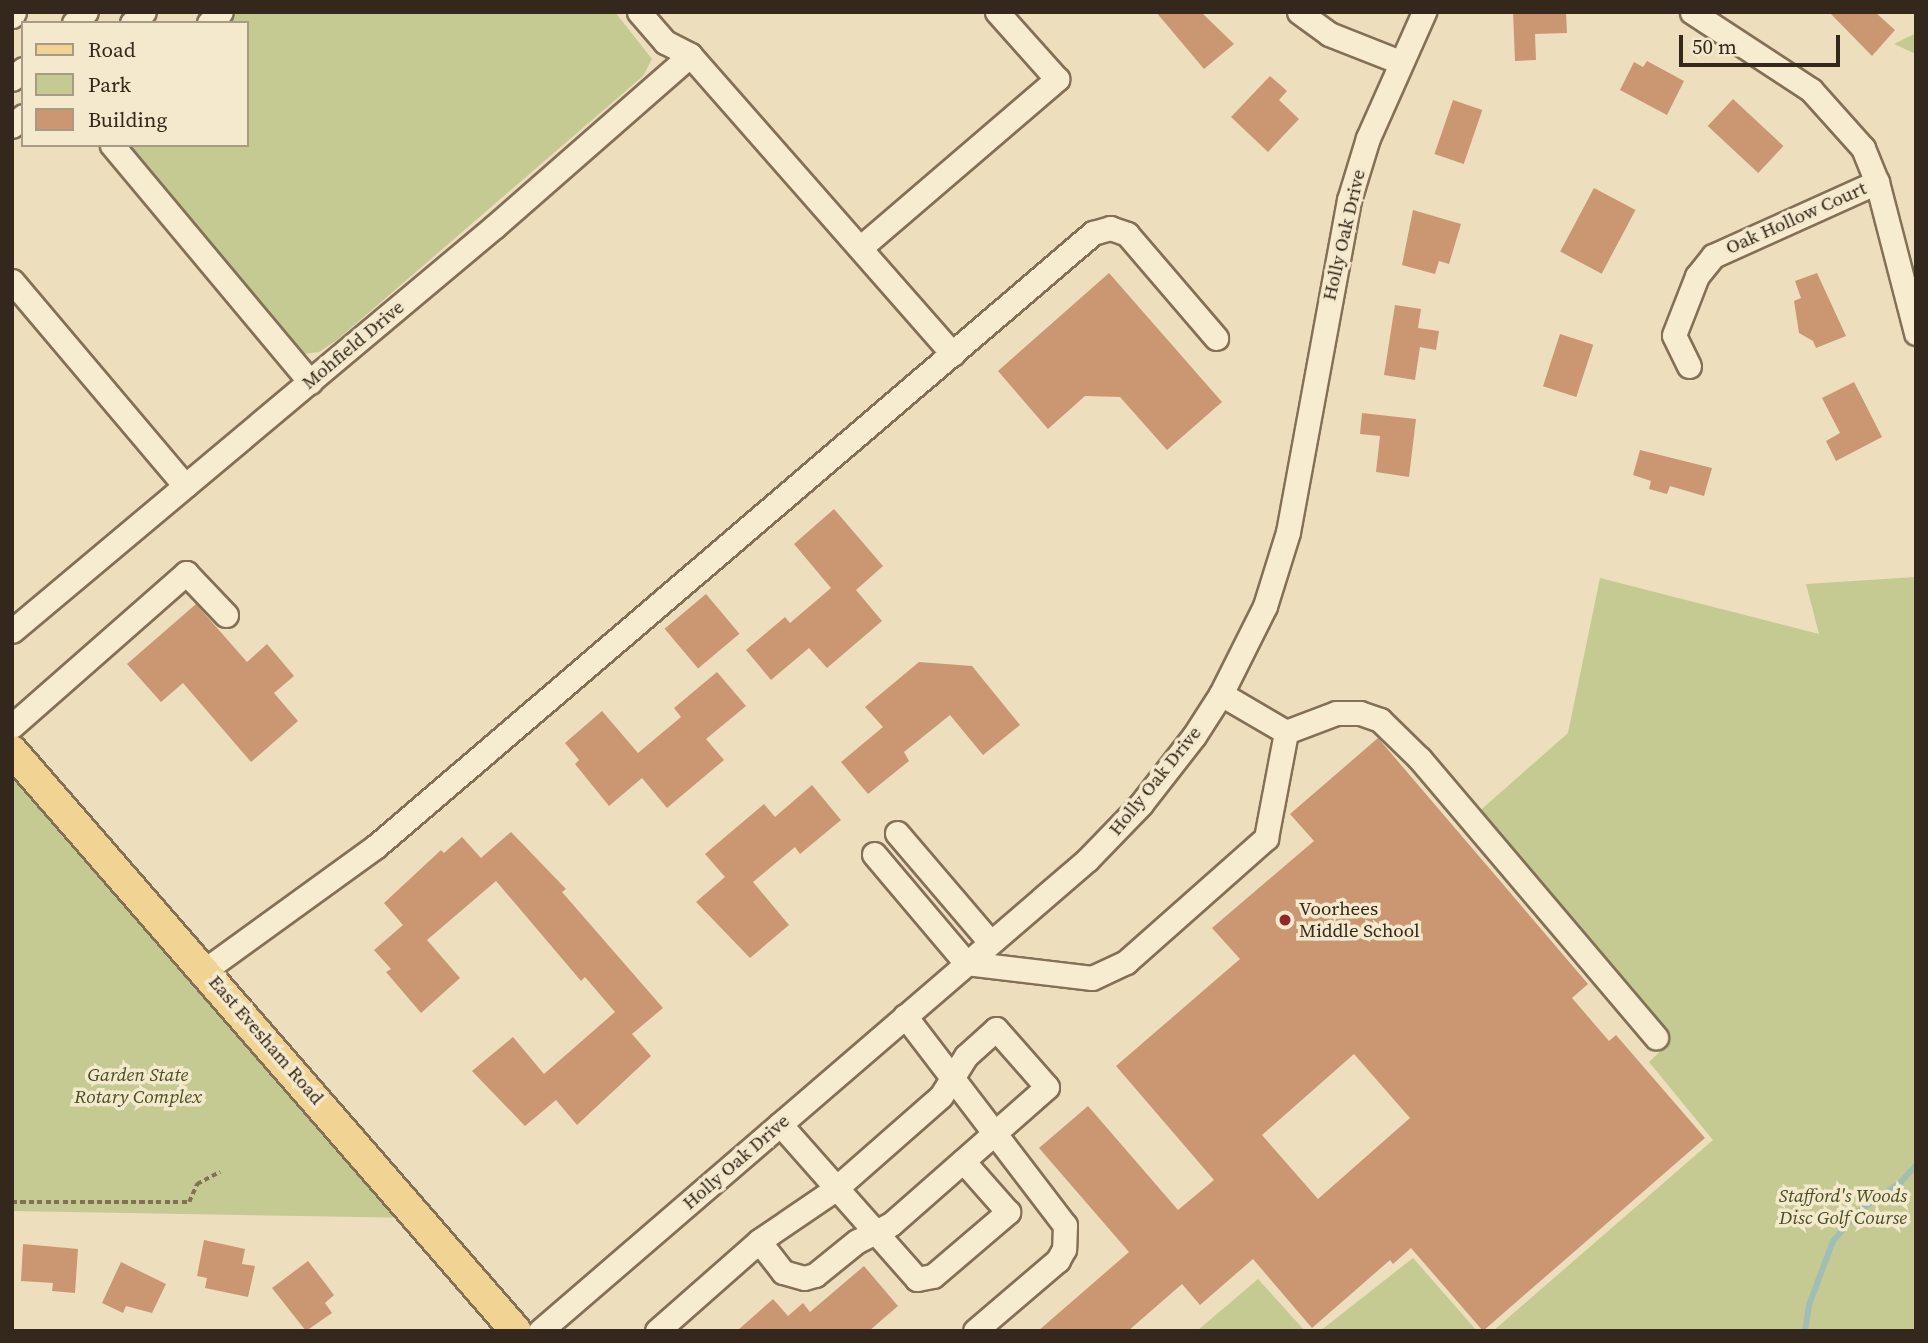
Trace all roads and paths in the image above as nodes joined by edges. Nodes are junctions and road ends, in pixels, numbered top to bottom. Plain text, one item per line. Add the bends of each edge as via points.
1 (639, 12) edge
2 (997, 12) edge
3 (1299, 12) edge
4 (1424, 12) edge
5 (1692, 12) edge
6 (690, 55) junction
7 (1400, 62) junction
8 (114, 147) edge
9 (1877, 182) junction
10 (860, 248) junction
11 (12, 281) edge
12 (1916, 333) edge
13 (1216, 338) dead end
14 (953, 354) junction
15 (1689, 366) dead end
16 (310, 382) junction
17 (185, 486) junction
18 (226, 615) dead end
19 (12, 631) edge
20 (1221, 694) junction
21 (12, 726) edge
22 (1286, 732) junction
23 (12, 751) edge
24 (897, 833) dead end
25 (874, 854) dead end
26 (990, 942) junction
27 (966, 963) junction
28 (205, 970) junction
29 (905, 1016) junction
30 (1656, 1037) dead end
31 (955, 1076) junction
32 (780, 1124) junction
33 (994, 1134) junction
34 (962, 1161) junction
35 (220, 1172) dead end
36 (834, 1190) junction
37 (12, 1202) edge
38 (873, 1233) junction
39 (759, 1241) junction
40 (516, 1331) edge
41 (540, 1331) edge
42 (657, 1331) edge
43 (975, 1331) edge

1 - 6 street via 664,42
2 - 10 street via 1057,79
3 - 7 street via 1329,34
4 - 7 street, Holly Oak Drive
5 - 9 street via 1811,90 1863,148
6 - 10 street
6 - 16 street, Mohfield Drive
7 - 20 street, Holly Oak Drive via 1368,138 1349,200 1288,532 1265,606
8 - 16 street
9 - 12 street
9 - 15 street, Oak Hollow Court via 1713,256 1697,276 1674,335
10 - 14 street
11 - 17 street
13 - 14 street via 1129,236 1107,228 1093,233
14 - 28 street via 375,847
16 - 17 street, Mohfield Drive
17 - 19 street, Mohfield Drive
18 - 21 street via 186,573
20 - 22 street
20 - 26 street, Holly Oak Drive via 1169,769 1118,829
22 - 27 street via 1266,838 1126,962 1091,978
22 - 30 street via 1348,712 1380,720 1420,759
23 - 28 main road, East Evesham Road
24 - 26 street
25 - 27 street
26 - 27 street, Holly Oak Drive
27 - 29 street, Holly Oak Drive
28 - 40 main road, East Evesham Road
29 - 31 street
29 - 32 street, Holly Oak Drive
31 - 33 street
31 - 33 street via 966,1056 996,1029 1047,1087
31 - 36 street via 941,1096
32 - 36 street
32 - 41 street, Holly Oak Drive
33 - 34 street
33 - 43 street via 1059,1214 1066,1237 1058,1259
34 - 38 street via 891,1224
34 - 38 street via 1008,1212 933,1276 912,1277
35 - 37 path via 197,1184 189,1202
36 - 38 street
36 - 39 street
38 - 39 street via 824,1270 804,1278 783,1272
39 - 42 street

